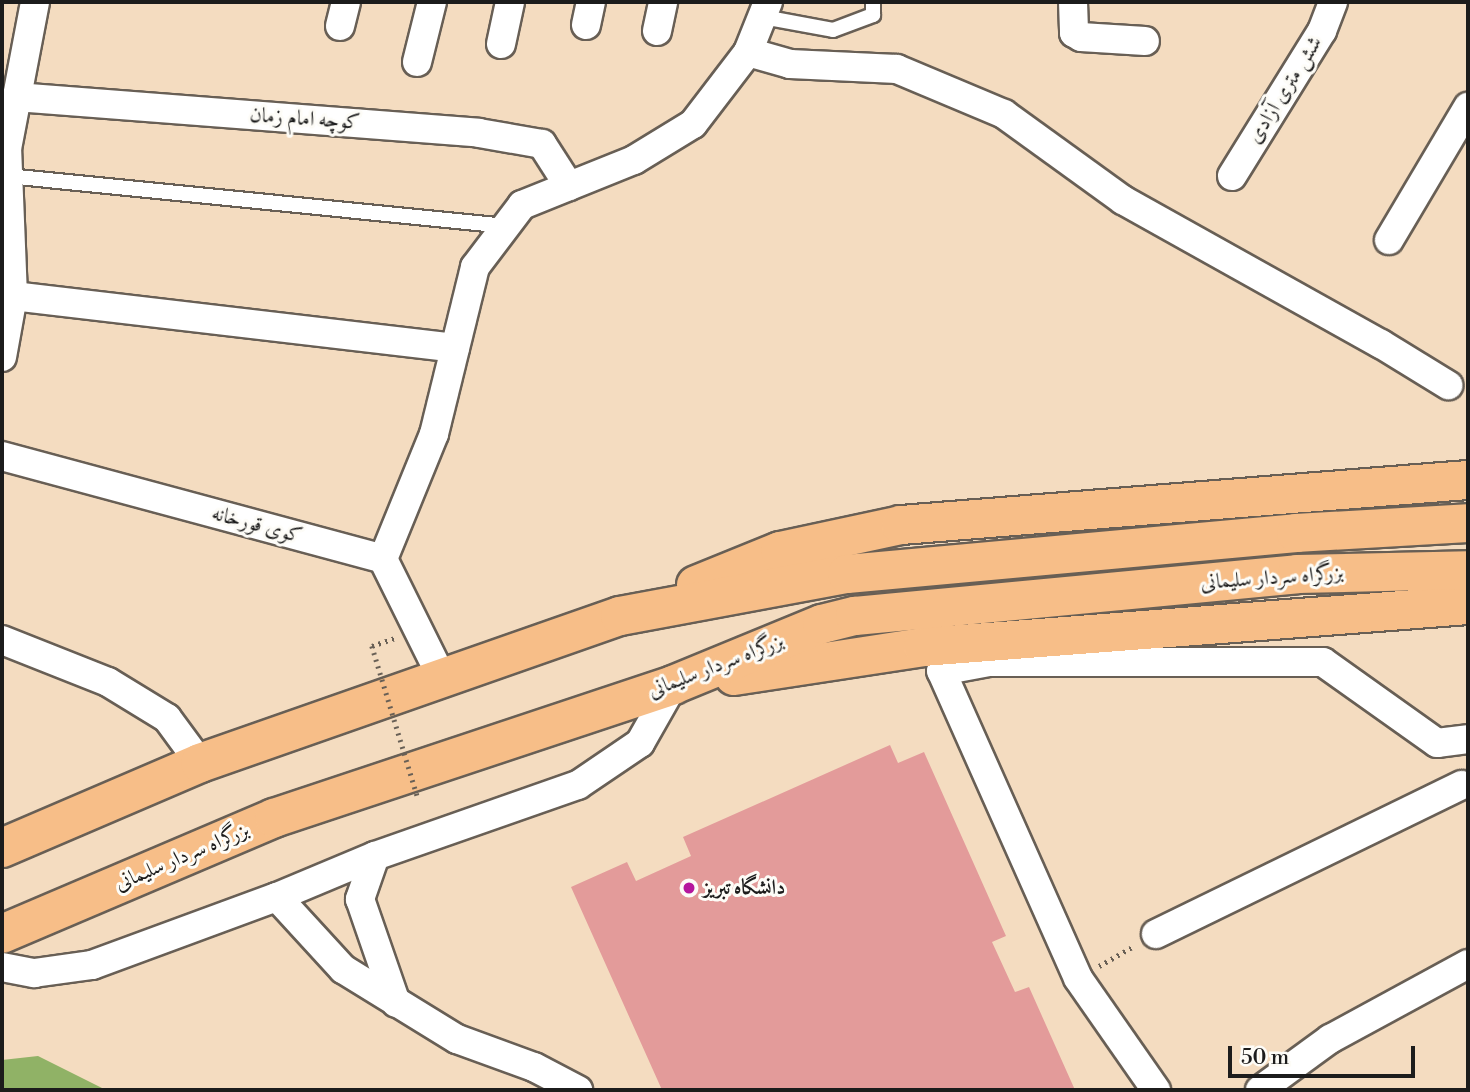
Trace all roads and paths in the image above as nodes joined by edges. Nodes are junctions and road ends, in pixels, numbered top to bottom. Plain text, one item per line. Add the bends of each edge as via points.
1 (35, 2) edge
2 (432, 2) edge
3 (510, 2) edge
4 (663, 2) edge
5 (873, 2) edge
6 (1073, 2) edge
7 (1333, 2) edge
8 (765, 9) edge
9 (657, 32) dead end
10 (1145, 41) dead end
11 (501, 44) dead end
12 (748, 52) junction
13 (417, 62) dead end
14 (16, 97) junction
15 (1468, 107) edge
16 (8, 176) junction
17 (1232, 176) dead end
18 (569, 186) junction
19 (506, 226) junction
20 (1389, 240) dead end
21 (13, 296) junction
22 (455, 348) junction
23 (2, 357) edge
24 (1448, 385) dead end
25 (2, 456) edge
26 (1468, 480) edge
27 (1468, 523) edge
28 (383, 559) junction
29 (1468, 570) edge
30 (1468, 605) edge
31 (620, 616) junction
32 (2, 640) edge
33 (372, 646) dead end
34 (443, 678) junction
35 (673, 685) junction
36 (1468, 739) edge
37 (1437, 743) junction
38 (200, 763) junction
39 (1465, 791) edge
40 (418, 798) dead end
41 (2, 848) edge
42 (374, 856) junction
43 (277, 897) junction
44 (2, 934) edge
45 (1156, 934) joint
46 (1468, 964) edge
47 (2, 967) edge
48 (1078, 978) junction
49 (396, 1003) junction
50 (578, 1090) edge
51 (1156, 1090) edge
52 (1260, 1090) edge

1 - 14 street
2 - 13 street
3 - 11 street
4 - 9 street
5 - 8 lane via 873,15 833,30
6 - 10 street via 1074,33 1081,37
7 - 17 street, شش متری آزادی via 1322,31
8 - 12 street
12 - 18 street via 693,124 634,160
12 - 24 street via 790,64 897,69 1004,114 1123,200
14 - 16 street via 7,149
14 - 18 street, کوچه امام زمان via 479,133 542,144
15 - 20 street
16 - 19 lane
16 - 21 street
18 - 19 street via 522,205
19 - 22 street via 475,267
21 - 22 street
21 - 23 street
22 - 28 street via 435,434
25 - 28 street, کوی قورخانه
26 - 31 highway via 901,526 780,551
27 - 31 highway, بزرگراه سردار سلیمانی via 1296,533 846,574
28 - 34 street
29 - 35 highway, بزرگراه سردار سلیمانی via 1297,574 855,616 822,624
30 - 35 highway via 923,647
31 - 34 highway, بزرگراه سردار سلیمانی
32 - 38 street via 108,682 167,718
33 - 40 path, bridge
34 - 38 highway, بزرگراه سردار سلیمانی
35 - 42 street via 640,743 578,785
35 - 44 highway, بزرگراه سردار سلیمانی via 274,818
36 - 37 street
37 - 39 street
37 - 48 street via 1323,662 989,662 941,671
38 - 41 highway, بزرگراه سردار سلیمانی
39 - 45 street
42 - 43 street
42 - 49 street via 360,900
43 - 47 street via 92,965 34,973
43 - 49 street via 343,969
45 - 48 path
46 - 52 street via 1330,1039
48 - 51 street
49 - 50 street via 457,1039 534,1067

